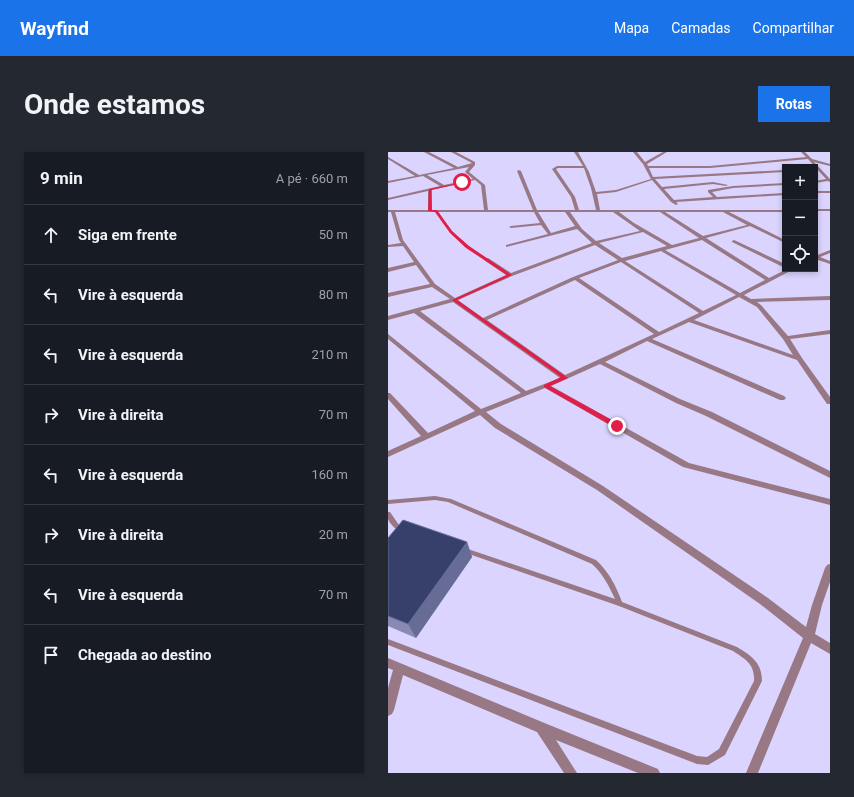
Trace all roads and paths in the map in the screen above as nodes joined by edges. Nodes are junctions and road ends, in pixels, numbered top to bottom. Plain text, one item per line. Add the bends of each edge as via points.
1 (426, 152) edge
2 (453, 152) edge
3 (576, 152) edge
4 (635, 152) edge
5 (656, 152) edge
6 (664, 152) edge
7 (803, 152) edge
8 (388, 158) edge
9 (809, 159) junction
10 (813, 164) edge
11 (474, 165) junction
12 (646, 165) junction
13 (830, 165) edge
14 (584, 167) junction
15 (679, 167) junction
16 (818, 167) edge
17 (456, 168) junction
18 (818, 169) edge
19 (519, 171) dead end
20 (782, 171) edge
21 (424, 175) junction
22 (688, 175) junction
23 (418, 176) junction
24 (470, 176) junction
25 (652, 178) junction
26 (476, 179) junction
27 (830, 181) edge
28 (388, 182) edge
29 (818, 182) edge
30 (782, 184) edge
31 (444, 186) junction
32 (733, 187) junction
33 (661, 188) junction
34 (430, 190) junction
35 (818, 192) edge
36 (830, 192) edge
37 (596, 193) junction
38 (782, 194) edge
39 (716, 198) junction
40 (388, 199) edge
41 (672, 201) junction
42 (537, 210) junction
43 (566, 210) junction
44 (577, 210) junction
45 (598, 210) junction
46 (613, 210) junction
47 (659, 210) junction
48 (682, 210) junction
49 (818, 210) edge
50 (830, 210) edge
51 (390, 211) edge
52 (430, 211) junction
53 (436, 211) junction
54 (486, 211) junction
55 (782, 211) edge
56 (724, 212) junction
57 (541, 224) junction
58 (750, 225) junction
59 (511, 227) dead end
60 (578, 227) junction
61 (644, 231) junction
62 (550, 234) junction
63 (701, 238) junction
64 (734, 241) dead end
65 (782, 241) edge
66 (595, 243) junction
67 (404, 244) junction
68 (388, 246) edge
69 (508, 246) dead end
70 (670, 246) junction
71 (661, 249) junction
72 (830, 251) edge
73 (818, 256) edge
74 (818, 258) edge
75 (486, 259) joint
76 (622, 260) junction
77 (416, 263) junction
78 (830, 263) edge
79 (782, 265) edge
80 (388, 270) edge
81 (785, 272) edge
82 (510, 275) junction
83 (575, 278) junction
84 (768, 280) junction
85 (433, 285) junction
86 (388, 295) edge
87 (738, 295) junction
88 (830, 298) edge
89 (454, 300) junction
90 (752, 301) junction
91 (416, 311) junction
92 (703, 313) junction
93 (388, 318) edge
94 (483, 320) junction
95 (689, 320) junction
96 (830, 332) edge
97 (658, 334) junction
98 (388, 336) edge
99 (786, 338) junction
100 (647, 339) junction
101 (799, 359) junction
102 (599, 361) junction
103 (565, 378) junction
104 (546, 386) junction
105 (526, 394) junction
106 (388, 395) edge
107 (782, 398) dead end
108 (830, 402) edge
109 (480, 412) junction
110 (427, 436) junction
111 (388, 454) edge
112 (830, 475) edge
113 (388, 502) edge
114 (830, 502) edge
115 (388, 514) edge
116 (397, 527) junction
117 (412, 532) edge
118 (392, 533) edge
119 (457, 547) edge
120 (830, 568) edge
121 (620, 604) junction
122 (809, 636) junction
123 (388, 642) edge
124 (830, 649) edge
125 (388, 663) edge
126 (399, 667) junction
127 (388, 710) edge
128 (541, 728) junction
129 (571, 773) edge
130 (654, 773) edge
131 (752, 773) edge

1 - 17 street
2 - 11 street
3 - 14 street
4 - 12 street
5 - 6 street
6 - 12 street
7 - 9 street
8 - 23 street
9 - 10 street
9 - 13 street
9 - 15 street
11 - 17 street
11 - 24 street via 467,171
12 - 15 street
12 - 25 street
13 - 16 street
14 - 37 street
14 - 44 street via 554,169 573,197
15 - 22 street
17 - 21 street
17 - 24 street
18 - 27 street
19 - 42 street
20 - 22 street via 721,176
21 - 23 street
21 - 31 street
22 - 25 street
23 - 28 street
24 - 26 street
25 - 33 street
25 - 37 street via 615,191
26 - 31 street
26 - 54 street via 483,185
27 - 29 street
30 - 32 street
31 - 34 street
32 - 33 street via 714,183
32 - 39 street via 709,191
33 - 41 street
34 - 40 street
34 - 52 street
35 - 36 street
37 - 45 street
38 - 39 street
39 - 41 street
41 - 48 street
42 - 43 street
42 - 54 street
42 - 57 street
43 - 44 street
43 - 60 street
44 - 45 street
45 - 46 street
46 - 47 street
46 - 61 street
47 - 48 street
47 - 63 street
48 - 56 street
49 - 50 street
51 - 52 street
51 - 67 street
52 - 53 street
53 - 54 street
53 - 75 path via 460,241
55 - 56 street
56 - 58 street
57 - 59 street
57 - 62 street
58 - 63 street
58 - 65 street
60 - 62 street
60 - 66 street
61 - 66 street
61 - 70 street
62 - 69 street
63 - 70 street
63 - 84 street
64 - 79 street
66 - 76 street
66 - 82 street
67 - 68 street
67 - 77 street
70 - 71 street
71 - 76 street
71 - 87 street
72 - 73 street
74 - 78 street
75 - 82 street
76 - 83 street
76 - 92 street
77 - 80 street
77 - 85 street
81 - 84 street
82 - 89 street
83 - 94 street
83 - 97 street
84 - 87 street
85 - 86 street
85 - 89 street
87 - 90 street
87 - 92 street
88 - 90 street
89 - 91 street
89 - 94 street
90 - 99 street via 763,310
91 - 93 street
91 - 105 street
92 - 95 street
94 - 103 street
95 - 97 street
95 - 101 street
96 - 99 street
97 - 100 street
98 - 109 street
99 - 101 street
100 - 102 street
100 - 107 street
101 - 108 street
102 - 103 street
102 - 112 street
103 - 104 street
104 - 105 street
104 - 114 street via 686,465
105 - 109 street
106 - 110 street
109 - 110 street
109 - 122 street via 498,426 611,495 764,601
110 - 111 street
113 - 121 lane via 435,498 449,500 594,562 608,576
115 - 116 lane
116 - 117 lane
116 - 118 lane
119 - 121 lane
120 - 122 street
121 - 123 lane via 736,649 756,665 758,681 722,752 716,757 708,761 697,760
122 - 124 street
122 - 131 street
125 - 126 street
126 - 127 street
126 - 128 street
128 - 129 street
128 - 130 street

